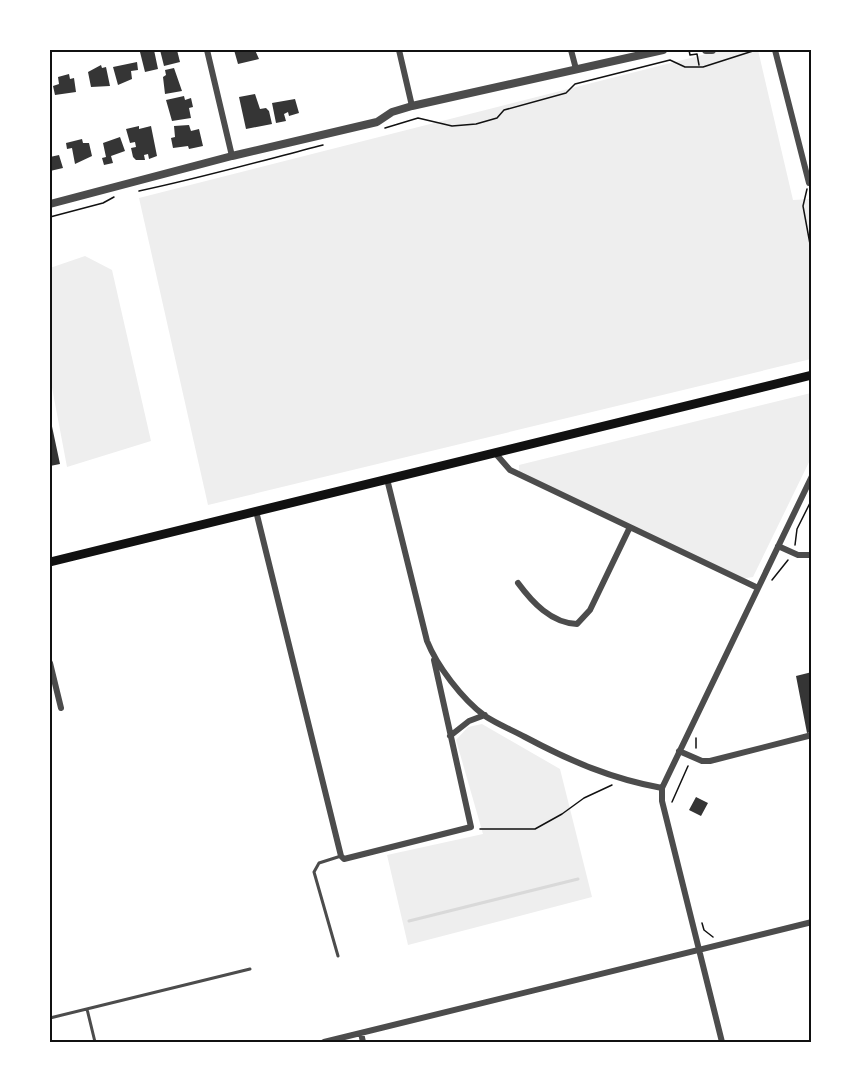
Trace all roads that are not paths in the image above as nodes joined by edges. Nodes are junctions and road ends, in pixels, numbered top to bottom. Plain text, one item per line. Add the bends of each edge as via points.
1 (207, 50) edge
2 (399, 50) edge
3 (571, 50) edge
4 (663, 50) edge
5 (706, 50) edge
6 (712, 50) edge
7 (775, 50) edge
8 (576, 69) junction
9 (412, 106) junction
10 (232, 156) junction
11 (809, 183) road end
12 (50, 204) edge
13 (812, 375) edge
14 (496, 454) junction
15 (812, 476) edge
16 (387, 479) junction
17 (256, 511) junction
18 (629, 529) junction
19 (778, 546) junction
20 (812, 555) edge
21 (50, 562) edge
22 (518, 583) dead end
23 (758, 588) junction
24 (434, 660) junction
25 (50, 663) edge
26 (61, 708) dead end
27 (484, 715) junction
28 (812, 735) edge
29 (450, 736) junction
30 (679, 751) junction
31 (662, 788) junction
32 (341, 856) junction
33 (812, 922) edge
34 (700, 949) junction
35 (338, 956) dead end
36 (250, 969) dead end
37 (87, 1009) junction
38 (50, 1018) edge
39 (361, 1033) junction
40 (95, 1042) edge
41 (324, 1042) edge
42 (363, 1042) edge
43 (722, 1042) edge

1 - 10 street
2 - 9 street
3 - 8 street
4 - 8 street
5 - 6 street
7 - 11 street
8 - 9 street
9 - 10 street via 377,122
10 - 12 street
13 - 14 main road
14 - 16 main road
14 - 18 street via 510,470
15 - 19 street
16 - 17 main road
16 - 24 street
17 - 21 main road
17 - 32 street
18 - 22 street via 590,610 576,624 548,615
18 - 23 street
19 - 20 street via 803,556
19 - 23 street
23 - 30 street
24 - 27 street
24 - 29 street
25 - 26 street
27 - 29 street
27 - 31 street via 576,764 614,778
28 - 30 street via 710,761
29 - 32 street via 471,827 344,859
30 - 31 street
31 - 34 street
32 - 35 lane via 320,862 314,872
33 - 34 street
34 - 39 street
34 - 43 street
36 - 37 lane
37 - 38 lane
37 - 40 lane
39 - 41 street
39 - 42 street

